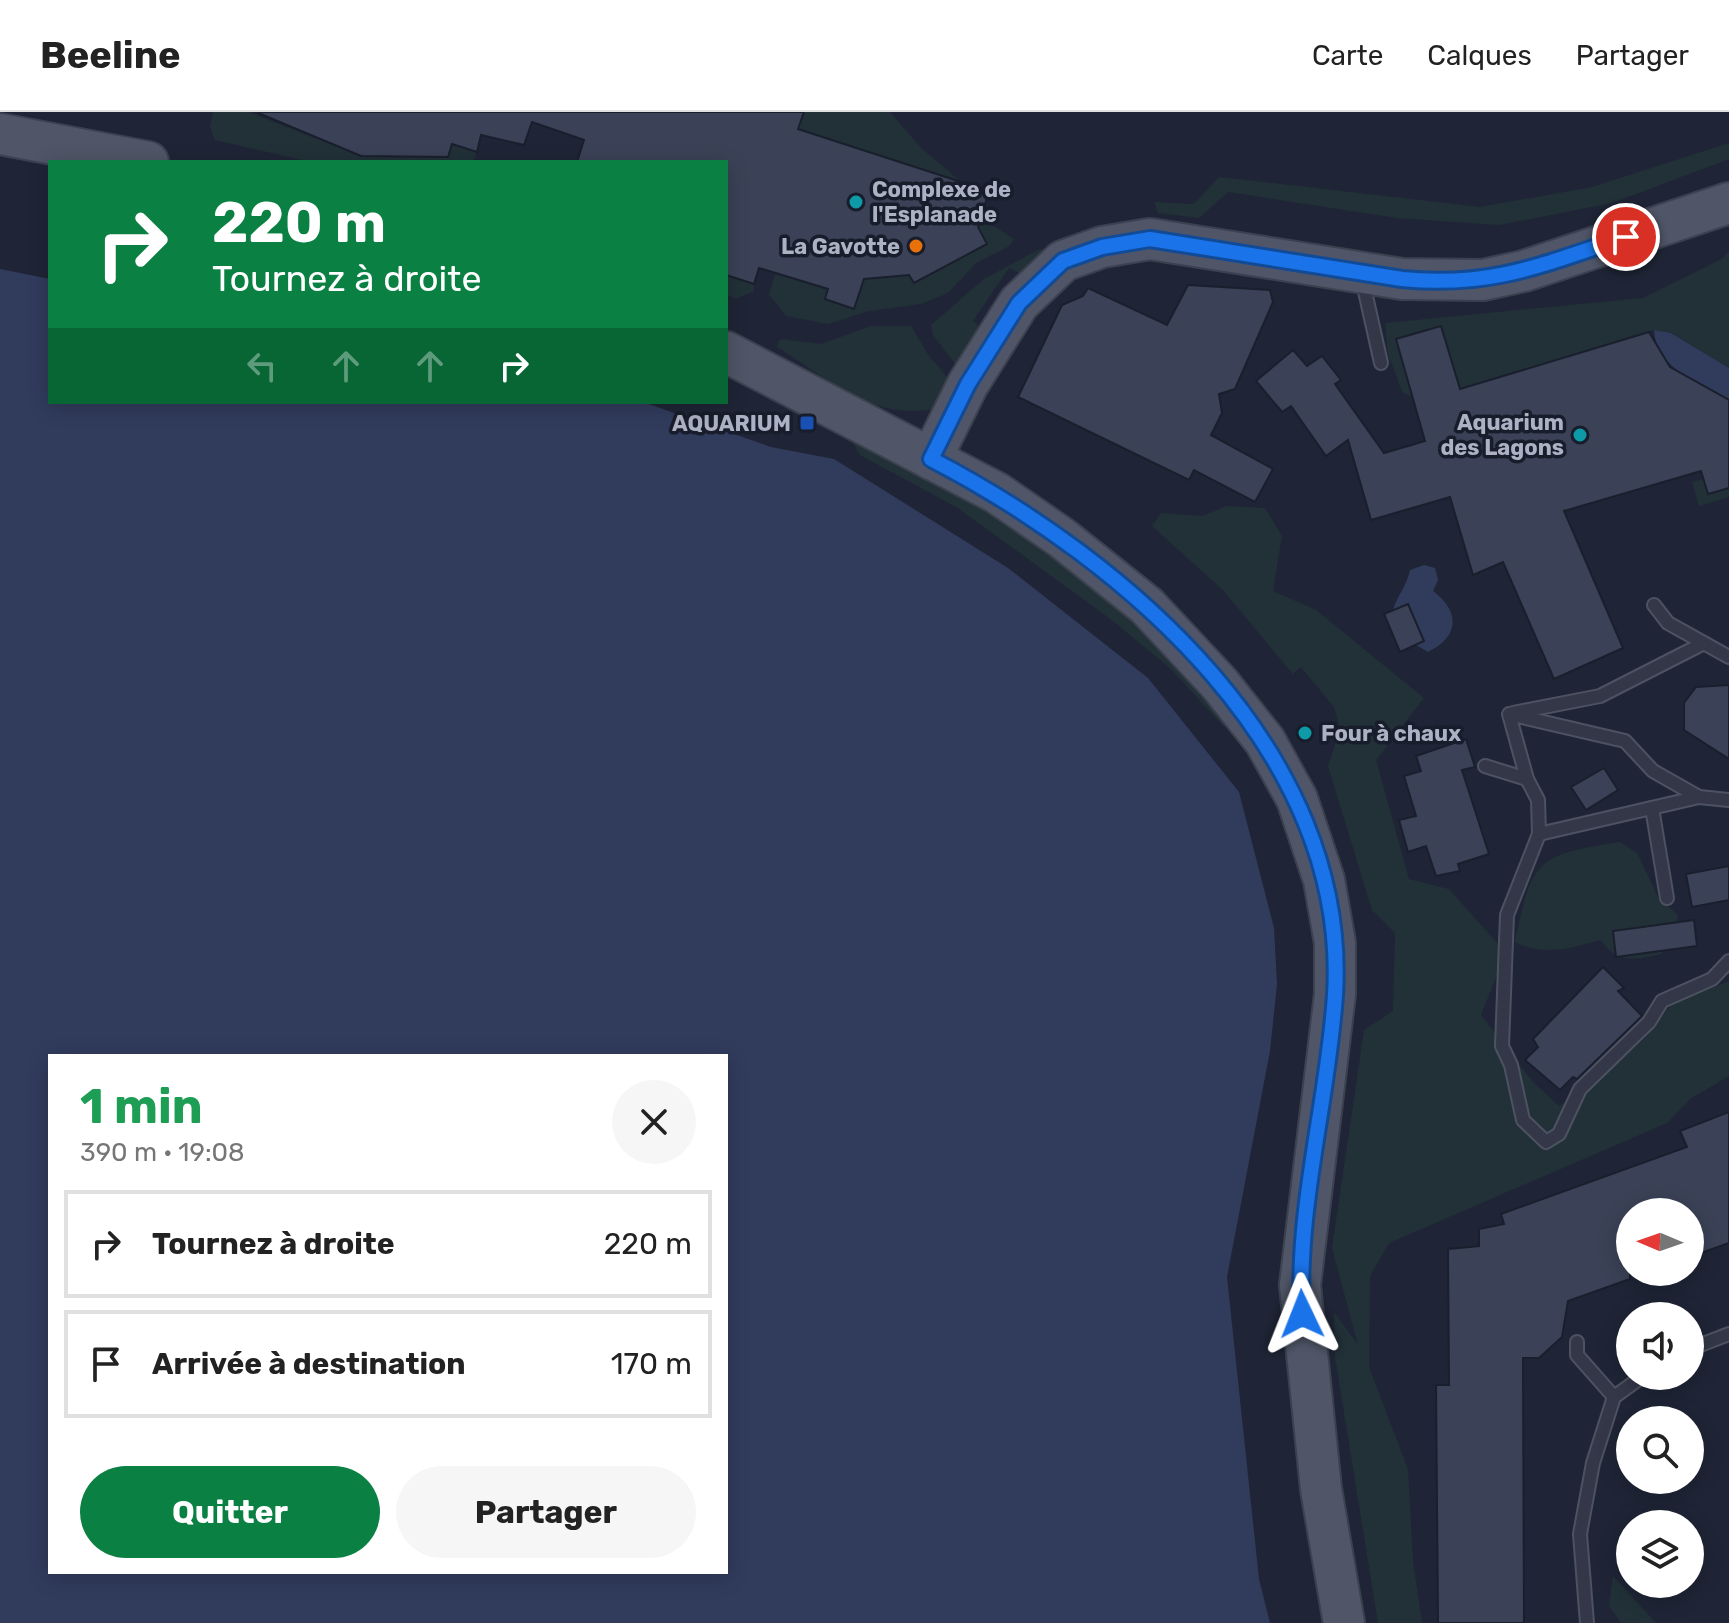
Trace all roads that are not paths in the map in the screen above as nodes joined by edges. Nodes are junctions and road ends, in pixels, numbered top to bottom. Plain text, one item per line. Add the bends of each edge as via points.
1 (0, 134) edge
2 (137, 160) edge
3 (1729, 203) edge
4 (1361, 271) junction
5 (728, 353) edge
6 (1381, 363) dead end
7 (931, 459) junction
8 (1654, 605) dead end
9 (1704, 643) junction
10 (1729, 657) edge
11 (1509, 714) junction
12 (1485, 766) dead end
13 (1527, 779) junction
14 (1699, 797) junction
15 (1729, 800) edge
16 (1652, 808) junction
17 (1539, 834) junction
18 (1667, 898) dead end
19 (1729, 961) edge
20 (1729, 1334) edge
21 (1577, 1342) dead end
22 (1704, 1344) edge
23 (1624, 1390) edge
24 (1614, 1397) junction
25 (1344, 1623) edge
26 (1587, 1623) edge

1 - 2 main road
3 - 4 main road via 1483,280 1424,281
4 - 6 lane
4 - 7 main road via 1150,239 1102,247 1063,261 1019,303 968,384
5 - 7 main road
7 - 25 main road via 997,493 1147,606 1265,741 1297,799 1324,880 1335,943 1335,994 1300,1285 1321,1489
8 - 9 lane via 1668,623
9 - 10 lane
9 - 11 lane via 1600,696
11 - 13 lane
11 - 14 lane via 1625,741 1653,771
12 - 13 lane
13 - 17 lane via 1538,800
14 - 15 lane
14 - 16 lane
16 - 17 lane
16 - 18 lane
17 - 19 lane via 1507,915 1502,1046 1523,1120 1546,1142 1559,1134 1580,1089 1649,1022 1662,1001 1712,979
20 - 22 lane
21 - 24 lane via 1577,1355
23 - 24 lane
24 - 26 lane via 1593,1463 1580,1534

